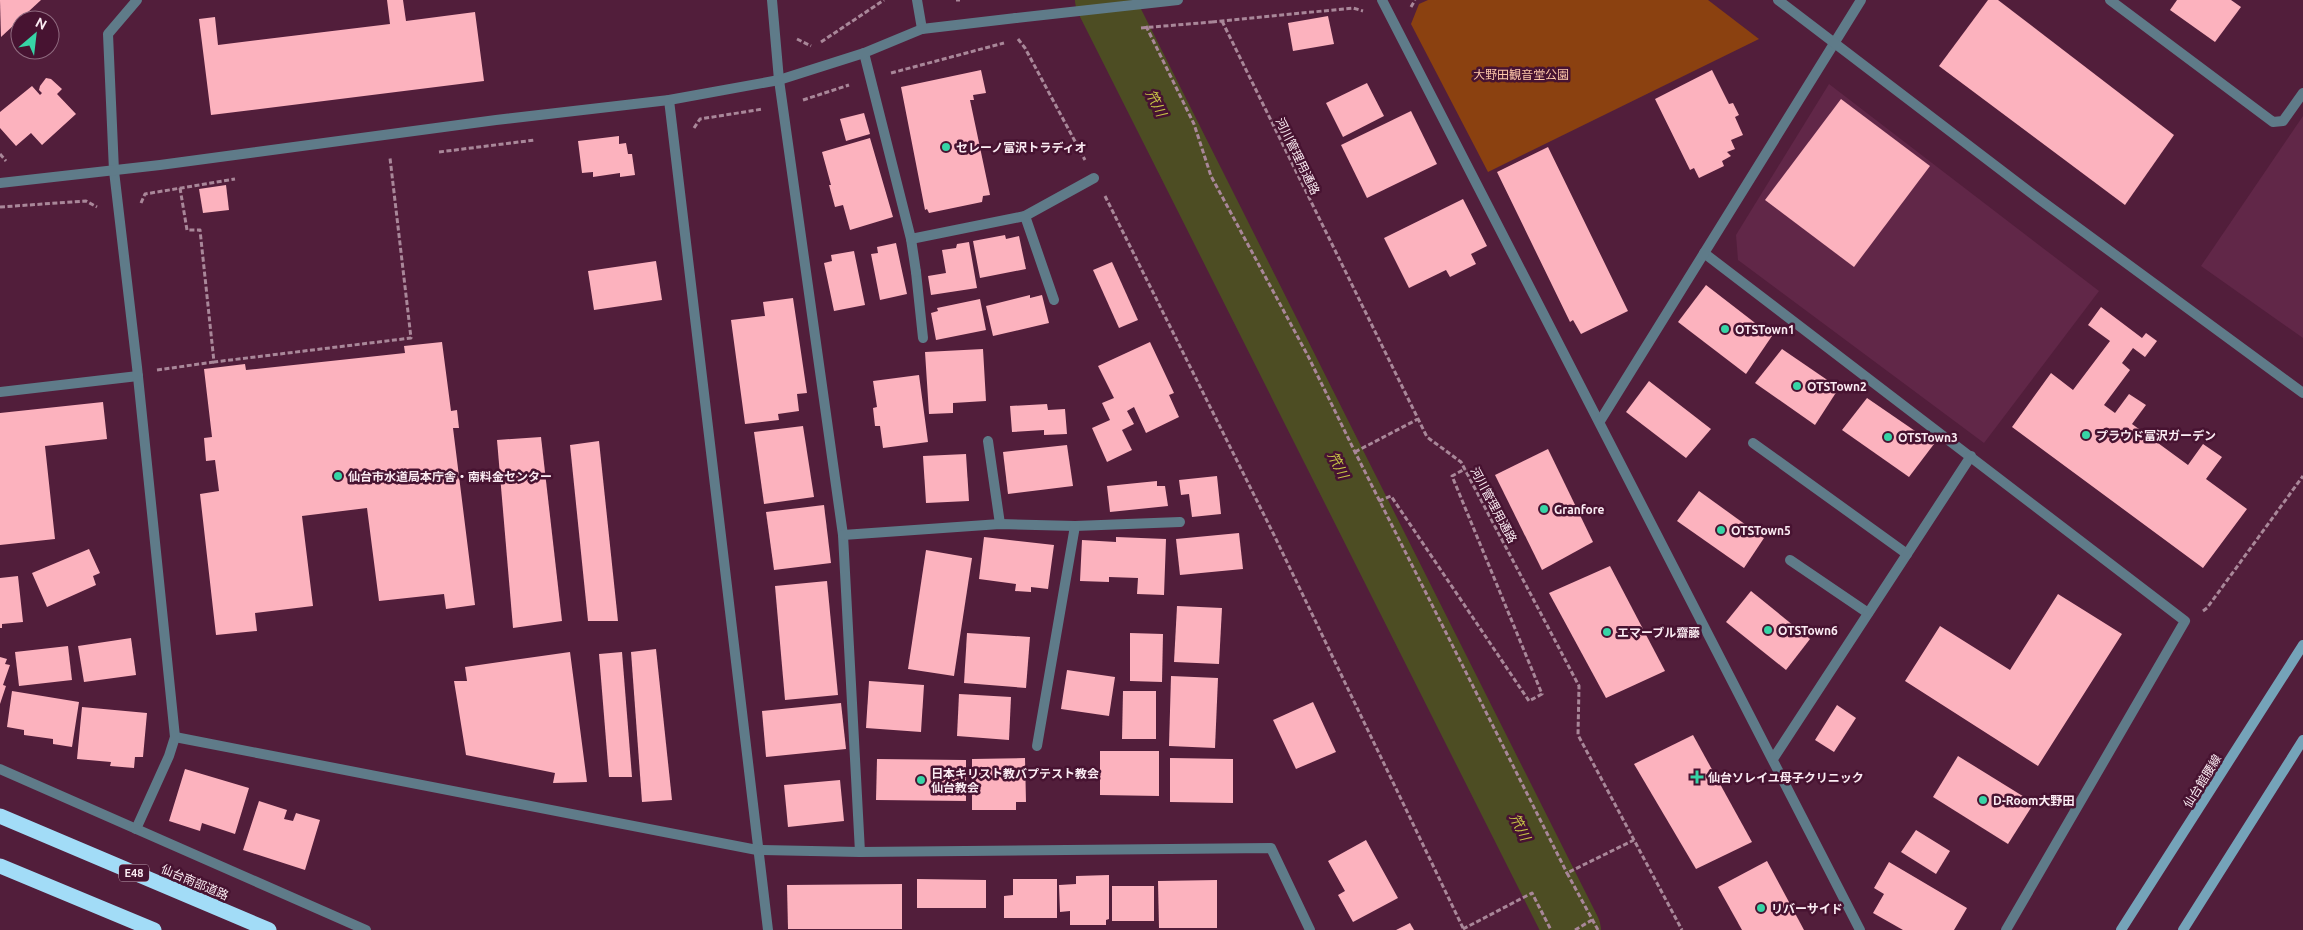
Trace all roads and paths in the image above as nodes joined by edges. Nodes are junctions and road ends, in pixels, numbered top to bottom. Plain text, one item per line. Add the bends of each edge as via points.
1 (137, 0) edge
2 (772, 0) edge
3 (884, 0) edge
4 (916, 0) edge
5 (956, 0) edge
6 (960, 0) edge
7 (1178, 0) edge
8 (1382, 0) edge
9 (1415, 0) edge
10 (1778, 0) edge
11 (1861, 0) edge
12 (2110, 0) edge
13 (1389, 11) junction
14 (1143, 18) dead end
15 (1222, 21) junction
16 (1212, 22) dead end
17 (922, 29) junction
18 (1018, 40) dead end
19 (1835, 41) junction
20 (776, 42) junction
21 (864, 52) junction
22 (780, 80) junction
23 (2303, 94) edge
24 (669, 100) junction
25 (0, 154) edge
26 (390, 158) dead end
27 (15, 160) dead end
28 (0, 161) edge
29 (6, 161) junction
30 (114, 170) junction
31 (1094, 178) junction
32 (0, 183) edge
33 (180, 188) dead end
34 (1026, 216) junction
35 (911, 239) junction
36 (1704, 253) junction
37 (1054, 300) dead end
38 (923, 338) dead end
39 (214, 362) junction
40 (138, 371) junction
41 (0, 392) edge
42 (2303, 393) edge
43 (1418, 419) junction
44 (1600, 420) junction
45 (988, 441) dead end
46 (1753, 443) dead end
47 (1354, 452) junction
48 (1972, 456) junction
49 (1465, 469) junction
50 (2303, 476) edge
51 (1379, 501) junction
52 (1180, 522) dead end
53 (1000, 524) junction
54 (1075, 526) junction
55 (843, 535) junction
56 (1907, 554) junction
57 (1790, 560) dead end
58 (1868, 613) junction
59 (2185, 621) junction
60 (2303, 644) edge
61 (175, 737) junction
62 (2303, 740) edge
63 (1037, 746) dead end
64 (1773, 759) junction
65 (0, 769) edge
66 (0, 816) edge
67 (136, 829) junction
68 (1634, 840) junction
69 (757, 850) junction
70 (860, 852) junction
71 (0, 866) edge
72 (1567, 873) junction
73 (1591, 921) junction
74 (154, 930) edge
75 (269, 930) edge
76 (366, 930) edge
77 (768, 930) edge
78 (1310, 930) edge
79 (1463, 930) edge
80 (1551, 930) edge
81 (1575, 930) edge
82 (1598, 930) edge
83 (1682, 930) edge
84 (1860, 930) edge
85 (2006, 930) edge
86 (2121, 930) edge
87 (2183, 930) edge

1 - 30 street via 108,34
2 - 20 street
3 - 20 path via 813,47 792,37
4 - 17 street
5 - 6 path
7 - 17 street, bridge
8 - 13 street
9 - 13 path via 1411,7
10 - 19 street
11 - 19 street
12 - 23 street via 2273,122 2283,121
13 - 15 path via 1372,13 1352,8
13 - 44 street
14 - 47 path via 1194,124 1211,176 1308,356
15 - 16 path
15 - 43 path, 河川管理用通路
17 - 21 street
18 - 31 path
19 - 36 street
19 - 42 street via 2039,199
20 - 22 street
21 - 22 street
21 - 35 street
22 - 24 street
22 - 55 street
24 - 30 street
24 - 69 street
25 - 29 path
26 - 39 path via 411,338
27 - 29 path
28 - 29 path
30 - 32 street
30 - 40 street
31 - 34 street
31 - 79 path via 1274,535
33 - 39 path via 187,230 200,230
34 - 35 street
34 - 37 street
35 - 38 street
36 - 44 street
36 - 48 street
39 - 40 path
40 - 41 street
40 - 61 street
43 - 47 path
43 - 49 path, 河川管理用通路 via 1427,437 1462,462
44 - 64 street
45 - 53 street
46 - 56 street
47 - 51 path
48 - 56 street
48 - 59 street
49 - 51 path via 1452,476 1542,694 1529,701 1391,496
49 - 68 path, 河川管理用通路 via 1579,686 1578,734
50 - 59 path via 2207,608
51 - 72 path
52 - 54 street
53 - 54 street
53 - 55 street
54 - 63 street
55 - 70 street
56 - 58 street
57 - 58 street
58 - 64 street
59 - 85 street
60 - 86 main road, 仙台館腰線
61 - 67 street
61 - 69 street
62 - 87 main road
64 - 84 street
65 - 67 street
66 - 75 highway, 仙台南部道路 / E48
67 - 76 street
68 - 72 path
68 - 83 path, 河川管理用通路
69 - 70 street
69 - 77 street
70 - 78 street via 1271,848
71 - 74 highway
72 - 73 path
73 - 81 path
73 - 82 path
79 - 80 path via 1532,893

